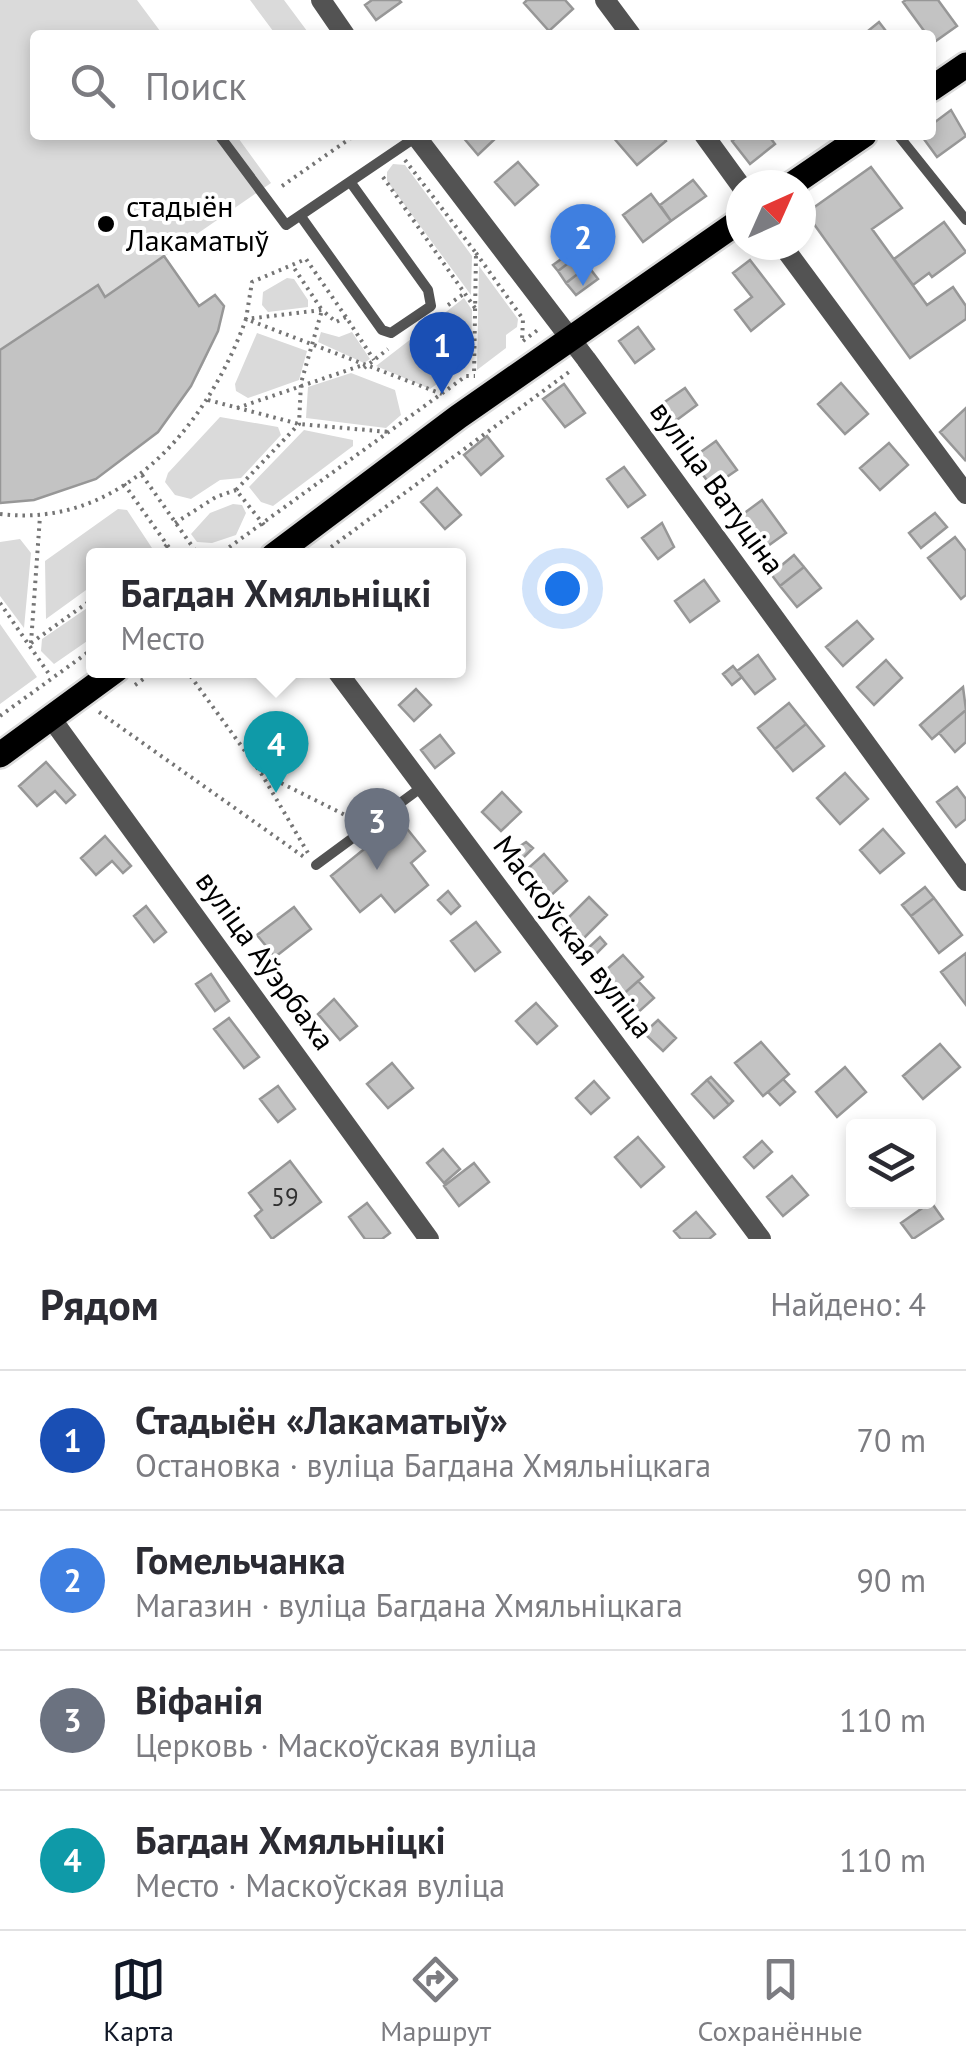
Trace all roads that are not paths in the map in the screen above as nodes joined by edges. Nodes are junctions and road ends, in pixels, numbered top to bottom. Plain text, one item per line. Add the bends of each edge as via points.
1 (320, 0) edge
2 (606, 0) edge
3 (341, 30) edge
4 (627, 30) edge
5 (966, 65) edge
6 (936, 86) edge
7 (223, 140) edge
8 (411, 140) edge
9 (418, 140) edge
10 (708, 140) edge
11 (857, 140) edge
12 (902, 140) edge
13 (729, 170) edge
14 (813, 170) edge
15 (351, 183) junction
16 (302, 218) junction
17 (966, 220) edge
18 (726, 230) edge
19 (793, 260) edge
20 (570, 338) junction
21 (966, 494) edge
22 (284, 548) edge
23 (105, 678) edge
24 (342, 678) edge
25 (51, 718) junction
26 (0, 755) edge
27 (423, 786) junction
28 (316, 865) road end
29 (966, 881) edge
30 (429, 1239) edge
31 (761, 1239) edge

1 - 3 street
2 - 4 street
5 - 6 main road
7 - 16 lane via 281,222 292,226
8 - 15 lane
9 - 20 street, вуліца Ватуціна
10 - 13 street
11 - 14 main road
12 - 17 lane
15 - 16 lane
15 - 16 lane via 428,290 431,306 391,333 382,330
18 - 20 main road
19 - 21 street
20 - 22 main road
20 - 29 street, вуліца Ватуціна
23 - 25 main road
24 - 27 street, Маскоўская вуліца
25 - 26 main road
25 - 30 street, вуліца Аўэрбаха
27 - 28 lane
27 - 31 street, Маскоўская вуліца

